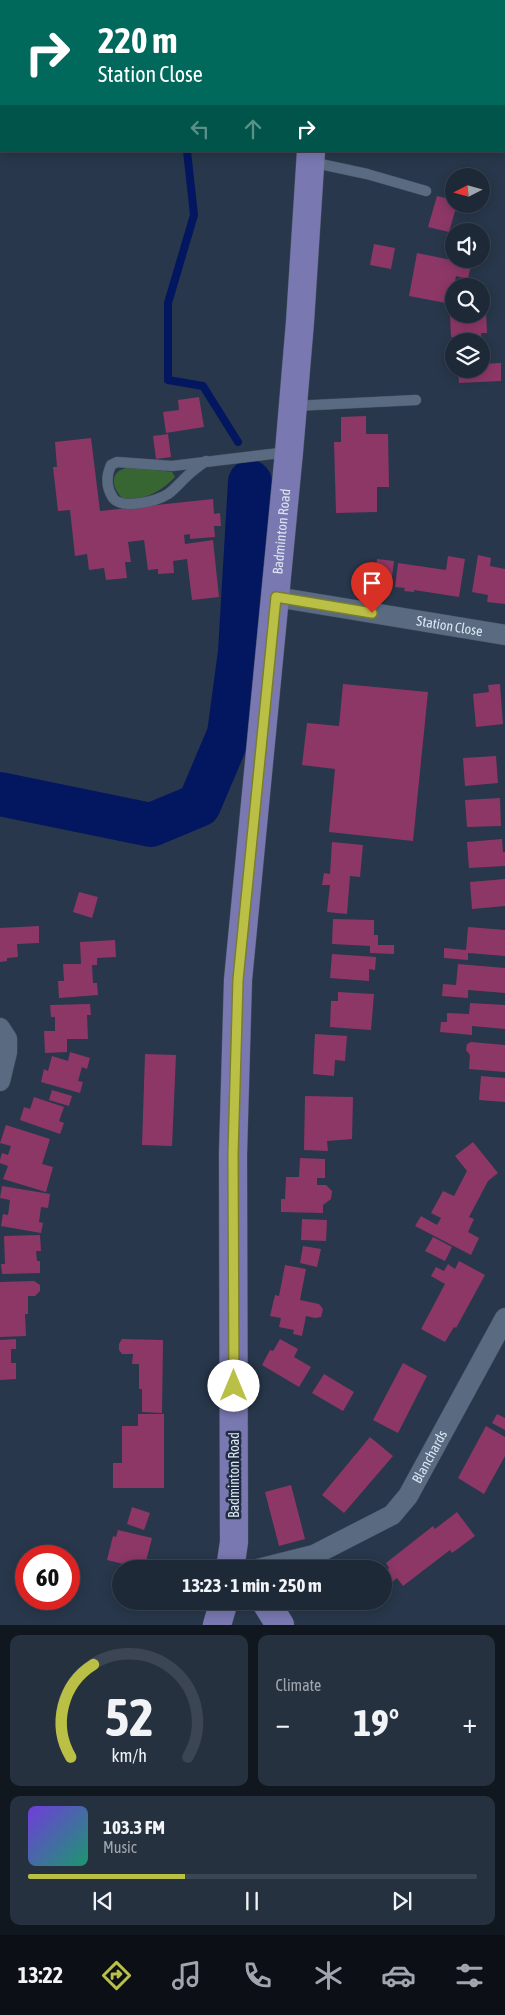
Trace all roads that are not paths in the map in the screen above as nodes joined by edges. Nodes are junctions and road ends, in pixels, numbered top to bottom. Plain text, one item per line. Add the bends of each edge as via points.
1 (311, 156) edge
2 (426, 191) dead end
3 (416, 400) dead end
4 (293, 406) junction
5 (289, 452) junction
6 (206, 461) junction
7 (276, 597) junction
8 (505, 635) edge
9 (0, 1028) edge
10 (0, 1081) edge
11 (505, 1318) edge
12 (234, 1542) junction
13 (231, 1560) edge
14 (243, 1560) edge
15 (313, 1560) edge
16 (221, 1610) edge
17 (217, 1625) edge

1 - 2 lane
1 - 4 main road, Badminton Road
3 - 4 lane
4 - 5 main road, Badminton Road
5 - 6 lane
5 - 7 main road, Badminton Road
6 - 6 lane via 172,466 116,462 111,465 107,481 115,501 142,503 166,496
7 - 8 street, Station Close
7 - 12 main road, Badminton Road via 238,980 233,1154
9 - 10 street via 7,1039 7,1052
11 - 15 street, Blanchards via 398,1509
12 - 13 main road, Badminton Road
12 - 14 main road, Badminton Road
16 - 17 main road

